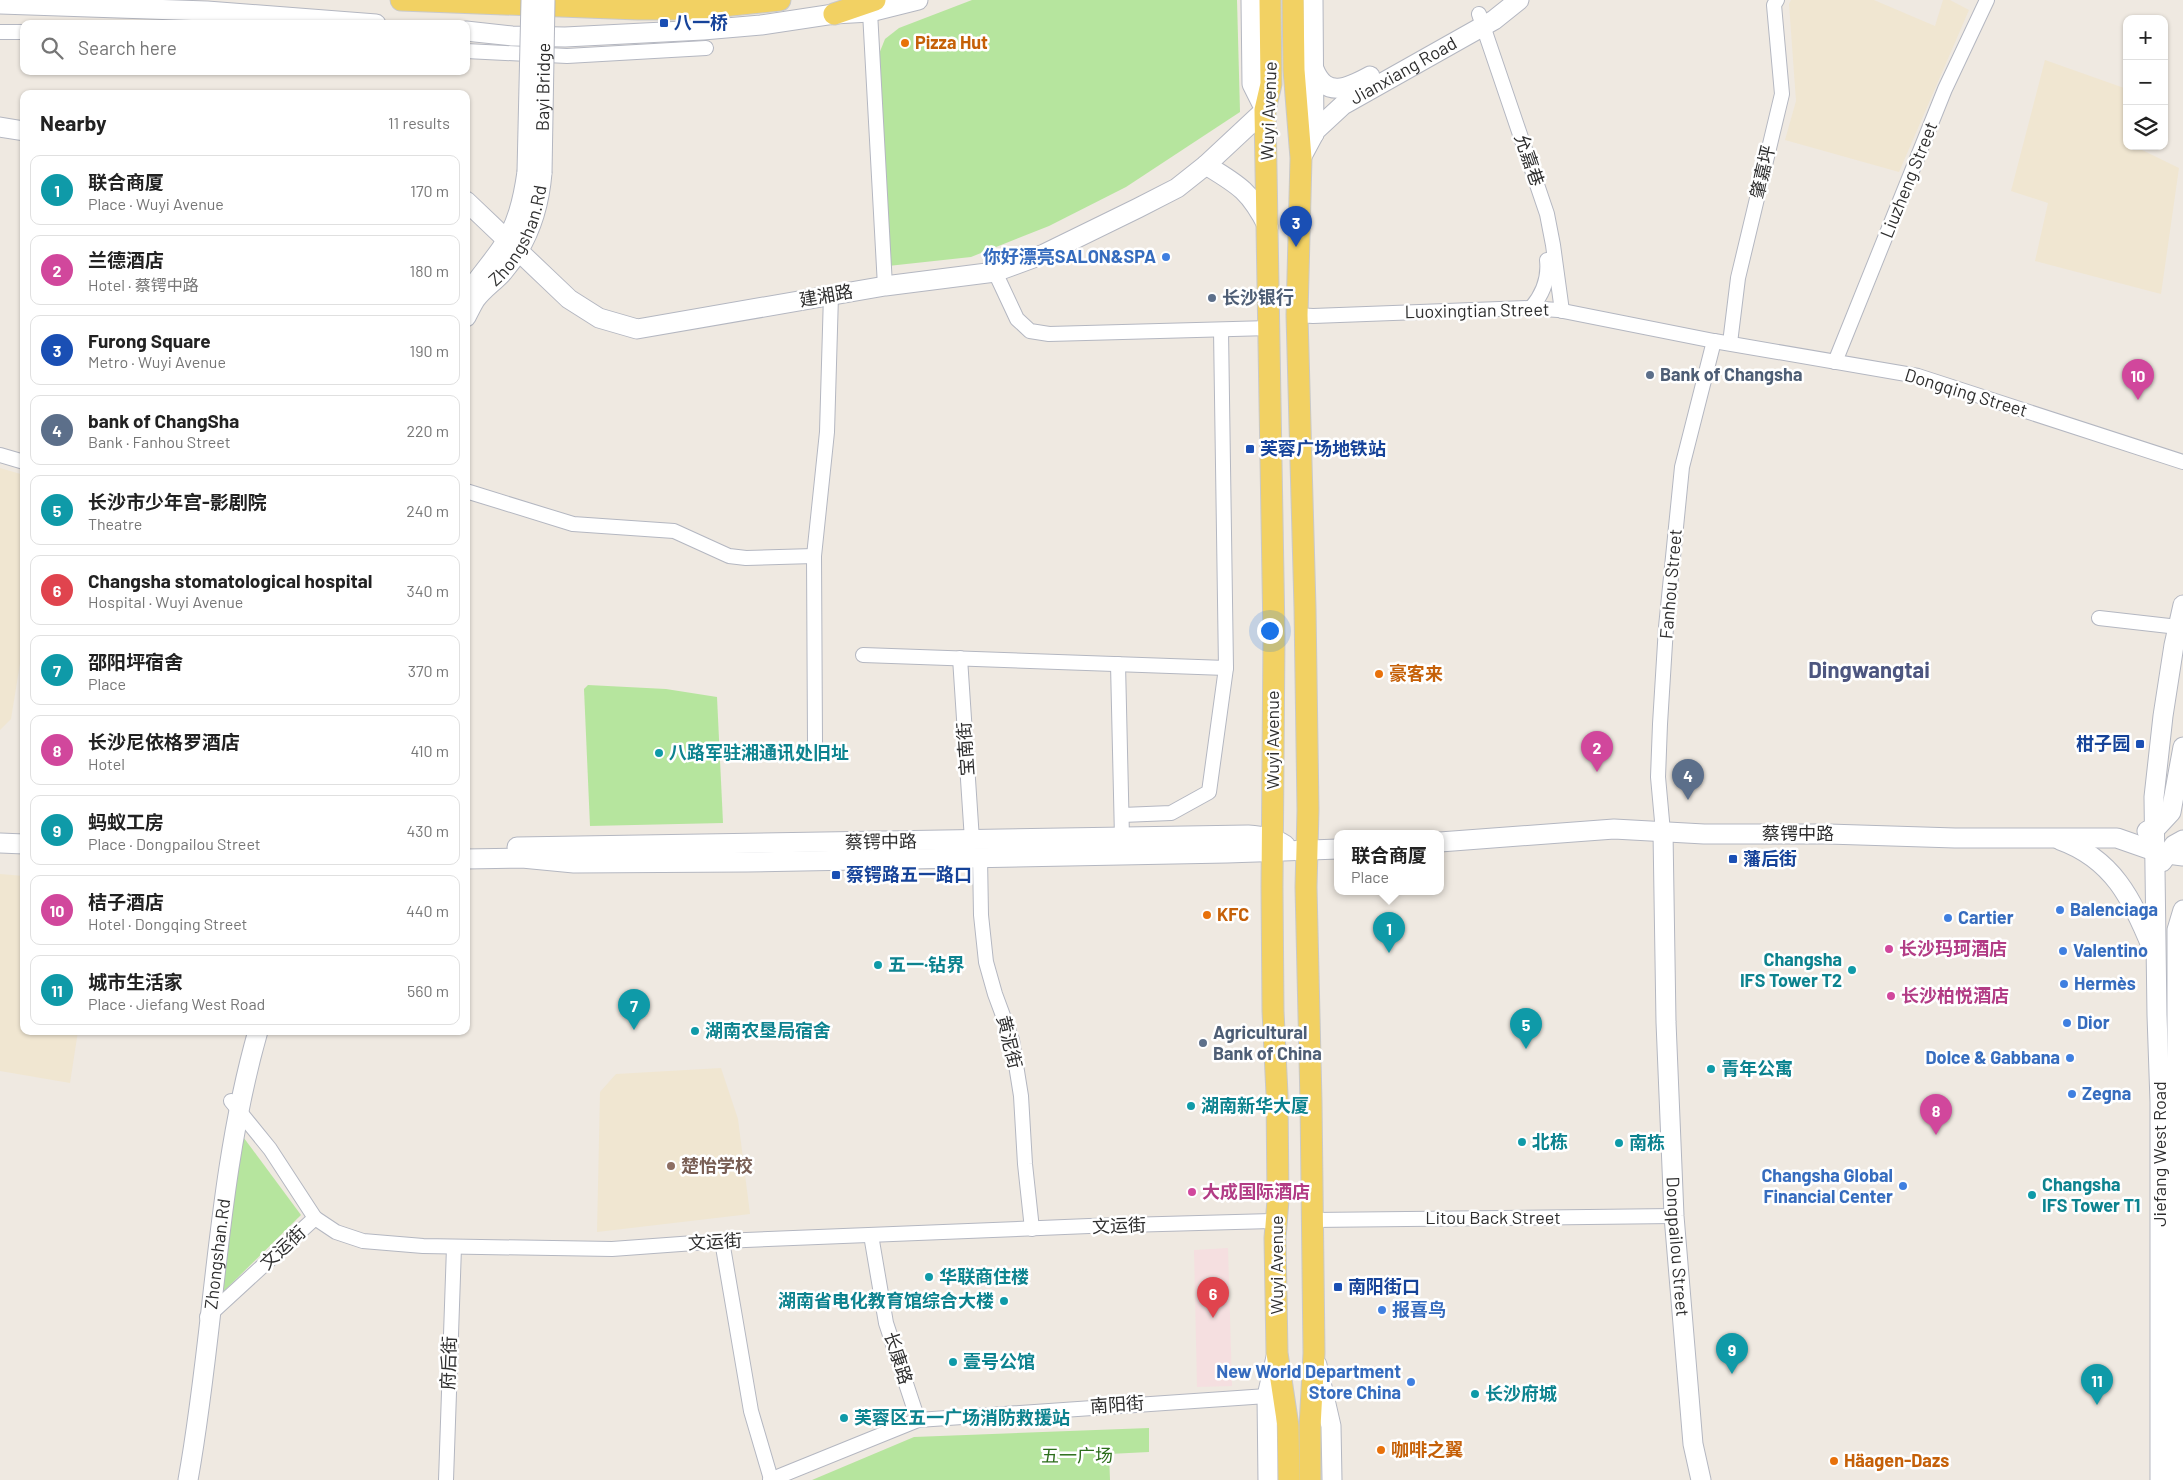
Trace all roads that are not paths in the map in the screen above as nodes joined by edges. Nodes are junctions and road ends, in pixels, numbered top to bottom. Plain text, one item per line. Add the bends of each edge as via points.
1 (401, 0) edge
2 (531, 0) edge
3 (545, 0) edge
4 (780, 0) edge
5 (918, 0) edge
6 (1251, 0) edge
7 (1270, 0) edge
8 (1293, 0) edge
9 (1313, 0) edge
10 (1500, 0) edge
11 (1520, 0) edge
12 (1777, 0) edge
13 (1987, 0) edge
14 (0, 4) edge
15 (872, 6) edge
16 (834, 14) joint
17 (324, 20) edge
18 (1478, 22) junction
19 (470, 31) edge
20 (0, 32) edge
21 (20, 32) edge
22 (706, 48) dead end
23 (470, 51) edge
24 (1304, 69) junction
25 (1265, 110) junction
26 (0, 127) edge
27 (20, 130) edge
28 (1314, 134) junction
29 (1301, 158) junction
30 (1206, 165) junction
31 (534, 173) junction
32 (470, 206) edge
33 (1268, 228) junction
34 (513, 245) junction
35 (995, 272) junction
36 (885, 286) junction
37 (470, 293) edge
38 (831, 295) junction
39 (1531, 308) junction
40 (470, 309) edge
41 (1562, 310) junction
42 (1297, 315) junction
43 (1270, 328) junction
44 (1222, 330) junction
45 (1714, 341) junction
46 (1730, 343) junction
47 (1835, 362) junction
48 (0, 455) edge
49 (20, 461) edge
50 (2183, 462) edge
51 (470, 492) edge
52 (814, 556) junction
53 (2183, 605) edge
54 (2099, 618) dead end
55 (2178, 628) junction
56 (863, 654) dead end
57 (960, 658) junction
58 (1118, 664) junction
59 (1226, 668) junction
60 (815, 743) dead end
61 (2183, 747) edge
62 (2181, 783) edge
63 (1273, 795) junction
64 (1122, 815) junction
65 (2154, 827) junction
66 (1663, 832) junction
67 (1122, 838) junction
68 (2054, 838) junction
69 (2117, 838) junction
70 (2183, 840) edge
71 (1444, 842) edge
72 (0, 843) edge
73 (20, 844) edge
74 (1227, 844) junction
75 (470, 848) edge
76 (1286, 848) junction
77 (976, 849) junction
78 (1334, 849) edge
79 (0, 854) edge
80 (2168, 854) edge
81 (20, 855) edge
82 (1334, 855) edge
83 (470, 859) edge
84 (1272, 887) junction
85 (1306, 887) junction
86 (2183, 910) edge
87 (2156, 958) junction
88 (248, 1035) edge
89 (257, 1035) edge
90 (235, 1105) junction
91 (1674, 1216) junction
92 (315, 1218) junction
93 (1312, 1220) junction
94 (1276, 1221) junction
95 (1032, 1229) junction
96 (871, 1235) junction
97 (722, 1241) junction
98 (454, 1247) junction
99 (2180, 1306) edge
100 (205, 1319) junction
101 (1277, 1353) junction
102 (1314, 1353) junction
103 (1267, 1396) junction
104 (918, 1420) junction
105 (2180, 1434) edge
106 (179, 1480) edge
107 (188, 1480) edge
108 (446, 1480) edge
109 (771, 1480) edge
110 (1268, 1480) edge
111 (1289, 1480) edge
112 (1310, 1480) edge
113 (1332, 1480) edge
114 (1700, 1480) edge
115 (2160, 1480) edge
116 (2177, 1480) edge

1 - 4 main road via 647,9 693,9
2 - 31 main road, Bayi Bridge, bridge
3 - 31 main road, Bayi Bridge, bridge
5 - 15 main road
6 - 25 main road via 1252,84
7 - 25 main road, Wuyi Avenue via 1271,84
8 - 24 main road, Wuyi Avenue
9 - 24 main road
10 - 18 main road, Jianxiang Road
11 - 18 main road, Jianxiang Road
12 - 46 street, 肇嘉坪 via 1774,5 1782,94 1738,278
13 - 47 street, Liuzheng Street via 1945,89
14 - 17 main road via 207,11
15 - 16 main road
15 - 36 street
16 - 19 main road via 761,25 565,37
18 - 24 main road, Jianxiang Road via 1349,87 1328,86
18 - 28 main road, Jianxiang Road via 1355,97 1323,122
18 - 39 street, 允嘉巷 via 1528,178 1546,247 1547,278
18 - 41 street, 允嘉巷 via 1546,214
20 - 21 street
22 - 23 street via 567,56
24 - 28 main road
24 - 29 main road, Wuyi Avenue
25 - 30 main road, 建湘路
25 - 33 main road, Wuyi Avenue
26 - 27 main road
28 - 29 main road, Jianxiang Road
29 - 42 main road, Wuyi Avenue
30 - 33 main road via 1246,192
30 - 35 main road, 建湘路 via 1177,188 1138,208 1044,254
31 - 34 main road, Zhongshan.Rd via 520,210
32 - 34 main road, 建湘路
33 - 43 main road, Wuyi Avenue
34 - 37 main road, Zhongshan.Rd
34 - 38 main road, 建湘路 via 569,299 599,318 637,329
34 - 40 main road, Zhongshan.Rd via 502,273
35 - 36 main road, 建湘路
35 - 44 street via 1017,319 1030,331 1049,334
36 - 38 main road, 建湘路
38 - 52 street via 827,432
39 - 41 street, Luoxingtian Street
39 - 42 street, Luoxingtian Street
41 - 45 street, Luoxingtian Street
42 - 76 main road, Wuyi Avenue via 1305,608
43 - 44 street
43 - 63 main road, Wuyi Avenue
44 - 59 street
45 - 46 street, Dongqing Street
45 - 66 street, Fanhou Street via 1681,476 1660,724 1658,777
46 - 47 street, Dongqing Street
47 - 50 street, Dongqing Street via 1918,376
48 - 49 street
51 - 52 street via 573,524 674,531 729,556
52 - 60 street
53 - 55 main road
54 - 55 street
55 - 65 main road via 2158,758
56 - 57 street
57 - 58 street
57 - 77 street, 宝南街
58 - 59 street
58 - 64 street
59 - 64 street via 1209,792 1171,812
61 - 62 main road
62 - 65 main road via 2171,812
63 - 74 main road via 1270,809 1257,825
63 - 76 main road, Wuyi Avenue
64 - 67 street
65 - 69 main road via 2137,835
65 - 80 main road
66 - 68 main road, 蔡锷中路
66 - 71 main road, 蔡锷中路 via 1614,829
66 - 91 main road, Dongpailou Street
67 - 74 main road, 蔡锷中路
67 - 77 main road, 蔡锷中路
68 - 69 main road, 蔡锷中路
68 - 87 main road via 2082,850 2120,883 2136,910
69 - 80 main road, 蔡锷中路
70 - 80 main road
72 - 73 main road
74 - 76 main road, 蔡锷中路 via 1263,836
74 - 77 main road, 蔡锷中路
74 - 84 main road via 1263,869
75 - 77 main road, 蔡锷中路
76 - 78 main road, 蔡锷中路
76 - 84 main road, Wuyi Avenue
76 - 85 main road, Wuyi Avenue
77 - 83 main road, 蔡锷中路 via 585,863 522,858
77 - 95 street, 黄泥街 via 986,962 1012,1040 1021,1096
79 - 81 main road
80 - 87 main road, Jiefang West Road via 2155,875
82 - 85 main road via 1315,866
84 - 94 main road, Wuyi Avenue
85 - 93 main road, Wuyi Avenue
86 - 99 main road, Jiefang West Road via 2177,930
87 - 115 main road, Jiefang West Road via 2160,1102
88 - 90 main road, Zhongshan.Rd
89 - 90 main road, Zhongshan.Rd
90 - 92 street via 270,1148
90 - 100 main road, Zhongshan.Rd
91 - 93 street, Litou Back Street
91 - 114 main road, Dongpailou Street via 1693,1444
92 - 98 street, 文运街 via 336,1232 363,1241
92 - 100 street, 文运街
93 - 102 main road, Wuyi Avenue
94 - 95 street, 文运街
94 - 101 main road, Wuyi Avenue
95 - 96 street, 文运街
96 - 97 street, 文运街
96 - 104 street, 长康路 via 886,1323
97 - 98 street, 文运街 via 612,1249
97 - 109 street via 751,1411
98 - 108 street, 府后街
99 - 105 main road, Jiefang West Road
100 - 106 main road, Zhongshan.Rd
100 - 107 main road, Zhongshan.Rd
101 - 103 main road
101 - 111 main road, Wuyi Avenue via 1288,1426
102 - 112 main road, Wuyi Avenue
102 - 113 main road via 1331,1426
103 - 104 street, 南阳街
103 - 110 main road
104 - 109 street, 南阳街
105 - 116 main road, Jiefang West Road

